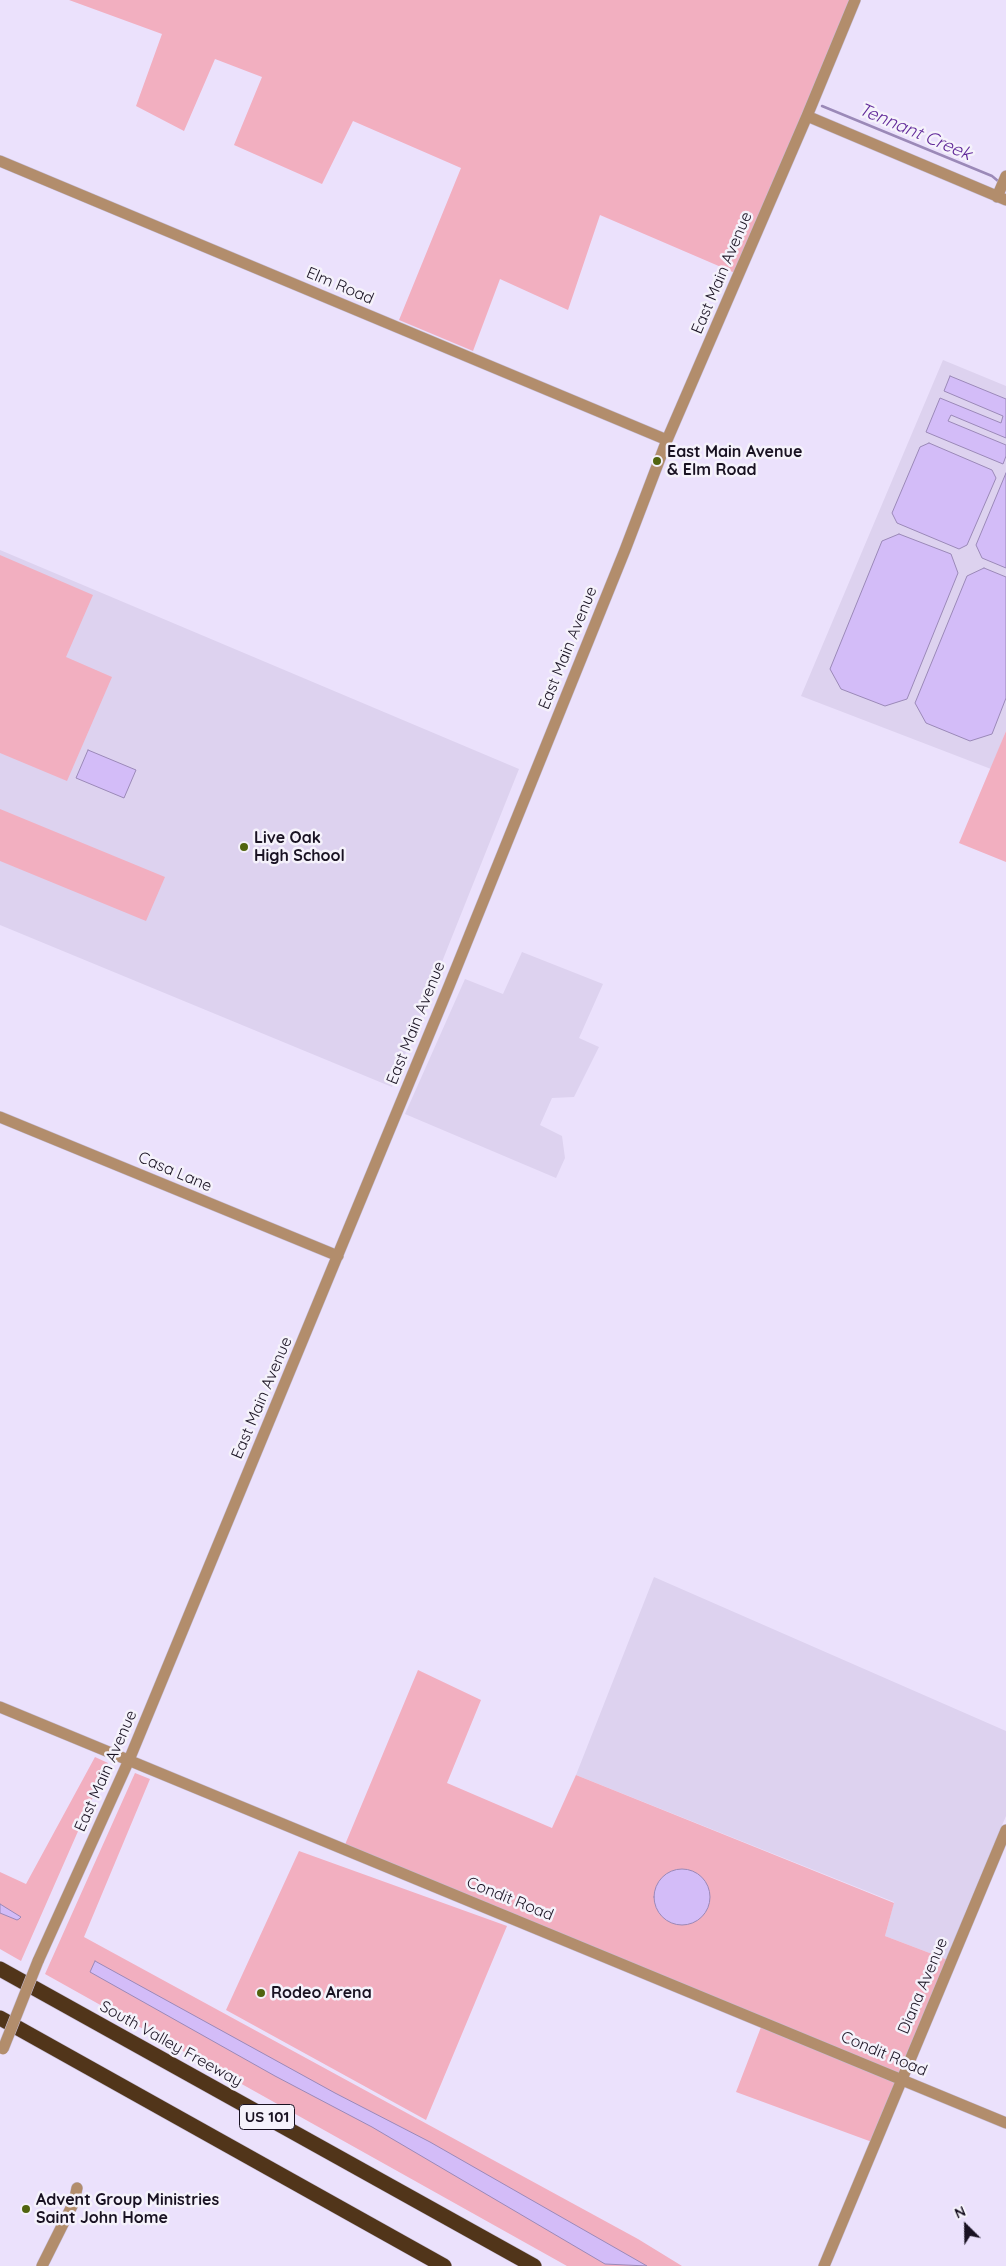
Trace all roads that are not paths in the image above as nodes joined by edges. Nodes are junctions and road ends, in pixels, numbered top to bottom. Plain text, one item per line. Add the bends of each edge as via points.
1 (855, 0) edge
2 (807, 116) junction
3 (0, 161) edge
4 (1006, 176) edge
5 (1002, 198) edge
6 (668, 440) junction
7 (0, 1117) edge
8 (338, 1256) junction
9 (0, 1707) edge
10 (129, 1760) junction
11 (1006, 1830) edge
12 (0, 1969) edge
13 (0, 2018) edge
14 (1, 2052) edge
15 (901, 2079) junction
16 (1006, 2124) edge
17 (77, 2188) dead end
18 (42, 2266) edge
19 (444, 2266) edge
20 (534, 2266) edge
21 (824, 2266) edge

1 - 2 street, East Main Avenue
2 - 5 street
2 - 6 street, East Main Avenue
3 - 6 street, Elm Road
4 - 5 street
6 - 8 street, East Main Avenue
7 - 8 street, Casa Lane
8 - 10 street, East Main Avenue
9 - 10 street, Condit Road
10 - 14 street, East Main Avenue, bridge via 38,1961
10 - 15 street, Condit Road
11 - 15 street, Diana Avenue
12 - 20 highway, South Valley Freeway / US 101
13 - 19 highway, US 101
15 - 16 street, Condit Road
15 - 21 street, Diana Avenue
17 - 18 street via 74,2202

